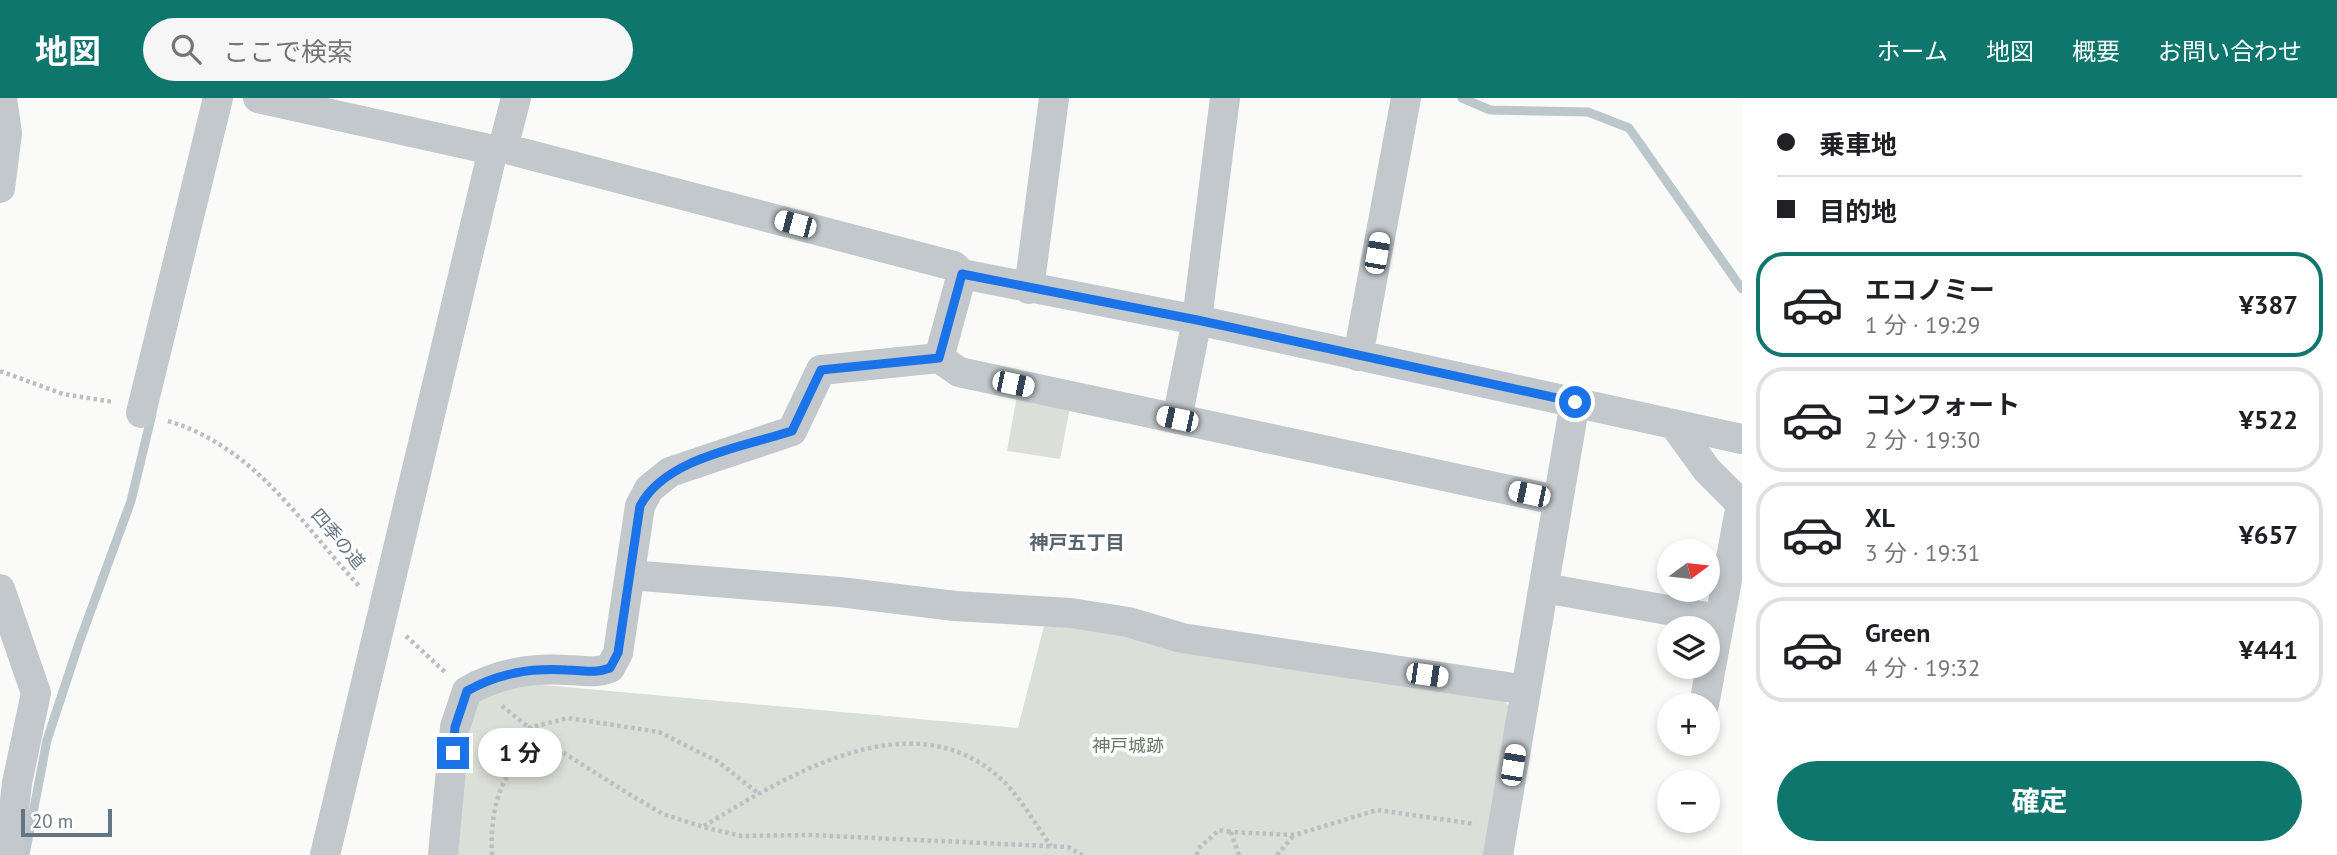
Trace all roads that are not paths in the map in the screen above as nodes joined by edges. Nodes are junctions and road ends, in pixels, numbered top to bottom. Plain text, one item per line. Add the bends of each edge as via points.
1 (2, 98) edge
2 (219, 98) edge
3 (258, 98) edge
4 (516, 98) edge
5 (1054, 98) edge
6 (1225, 98) edge
7 (1406, 98) edge
8 (498, 149) junction
9 (0, 188) edge
10 (962, 274) junction
11 (1029, 289) junction
12 (1197, 320) junction
13 (1358, 356) junction
14 (939, 358) junction
15 (1575, 402) junction
16 (141, 413) road end
17 (1177, 419) junction
18 (1675, 426) junction
19 (1742, 439) edge
20 (1556, 500) junction
21 (1741, 504) edge
22 (630, 575) junction
23 (1544, 588) junction
24 (0, 589) edge
25 (1701, 616) edge
26 (1719, 616) edge
27 (1526, 690) junction
28 (9, 855) edge
29 (325, 855) edge
30 (443, 855) edge
31 (1498, 855) edge

1 - 9 street via 7,133
2 - 16 street
3 - 8 street
4 - 8 street
5 - 11 street
6 - 12 street
7 - 13 street
8 - 10 street via 954,266
8 - 29 street via 381,611
10 - 11 street
10 - 14 street
11 - 12 street
12 - 13 street
12 - 17 street
13 - 15 street
14 - 17 street via 959,372
14 - 22 street via 821,370 792,431 670,472 649,489 640,506
15 - 18 street
15 - 20 street
17 - 20 street
18 - 19 street
18 - 21 street via 1707,470
20 - 23 street
21 - 26 street
22 - 27 street via 1071,613 1128,622 1182,638
22 - 30 street via 618,653 610,668 595,673 509,671 467,691 455,727
23 - 25 street
23 - 27 street
24 - 28 street via 36,694 17,783
27 - 31 street

